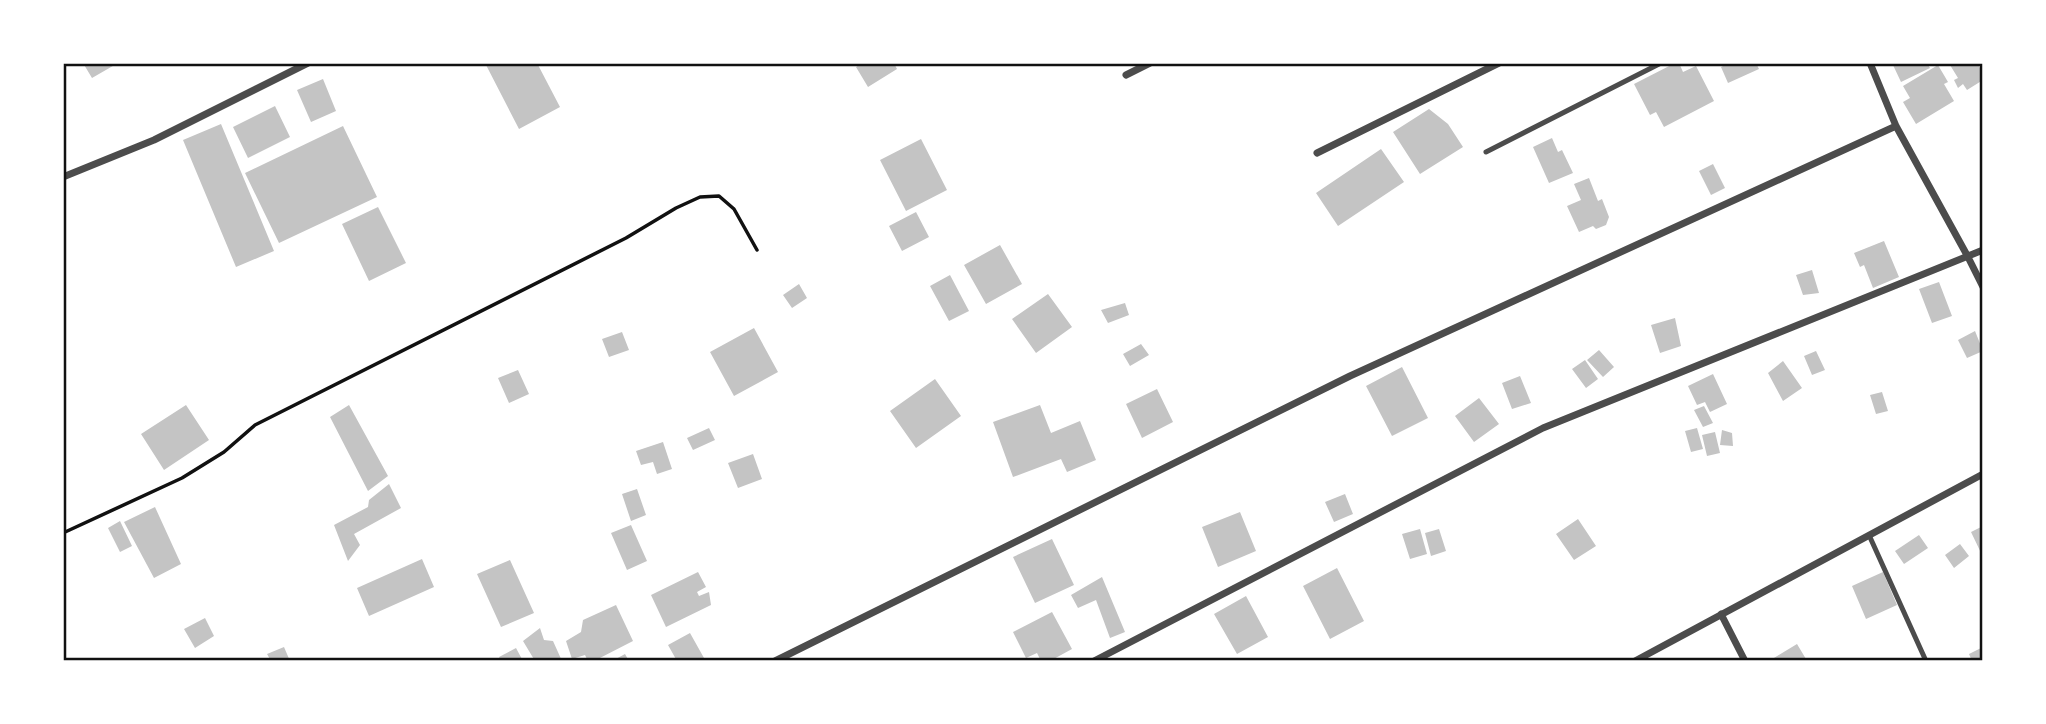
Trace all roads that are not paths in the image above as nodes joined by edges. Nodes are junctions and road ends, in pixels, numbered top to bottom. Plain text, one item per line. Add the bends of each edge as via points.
1 (308, 63) edge
2 (1150, 63) edge
3 (1499, 63) edge
4 (1661, 63) edge
5 (1870, 63) edge
6 (1126, 75) dead end
7 (1896, 126) junction
8 (1486, 152) dead end
9 (1317, 153) dead end
10 (63, 177) edge
11 (1983, 250) edge
12 (1968, 257) junction
13 (1983, 287) edge
14 (1983, 474) edge
15 (1869, 535) junction
16 (1721, 614) junction
17 (775, 661) edge
18 (1094, 661) edge
19 (1634, 661) edge
20 (1745, 661) edge
21 (1926, 661) edge

1 - 10 street via 154,140
2 - 6 street
3 - 9 street
4 - 8 lane
5 - 7 street
7 - 12 street
7 - 17 street via 1350,376
11 - 12 street
12 - 13 street
12 - 18 street via 1543,428
14 - 15 street
15 - 16 street
15 - 21 lane
16 - 19 street
16 - 20 street

